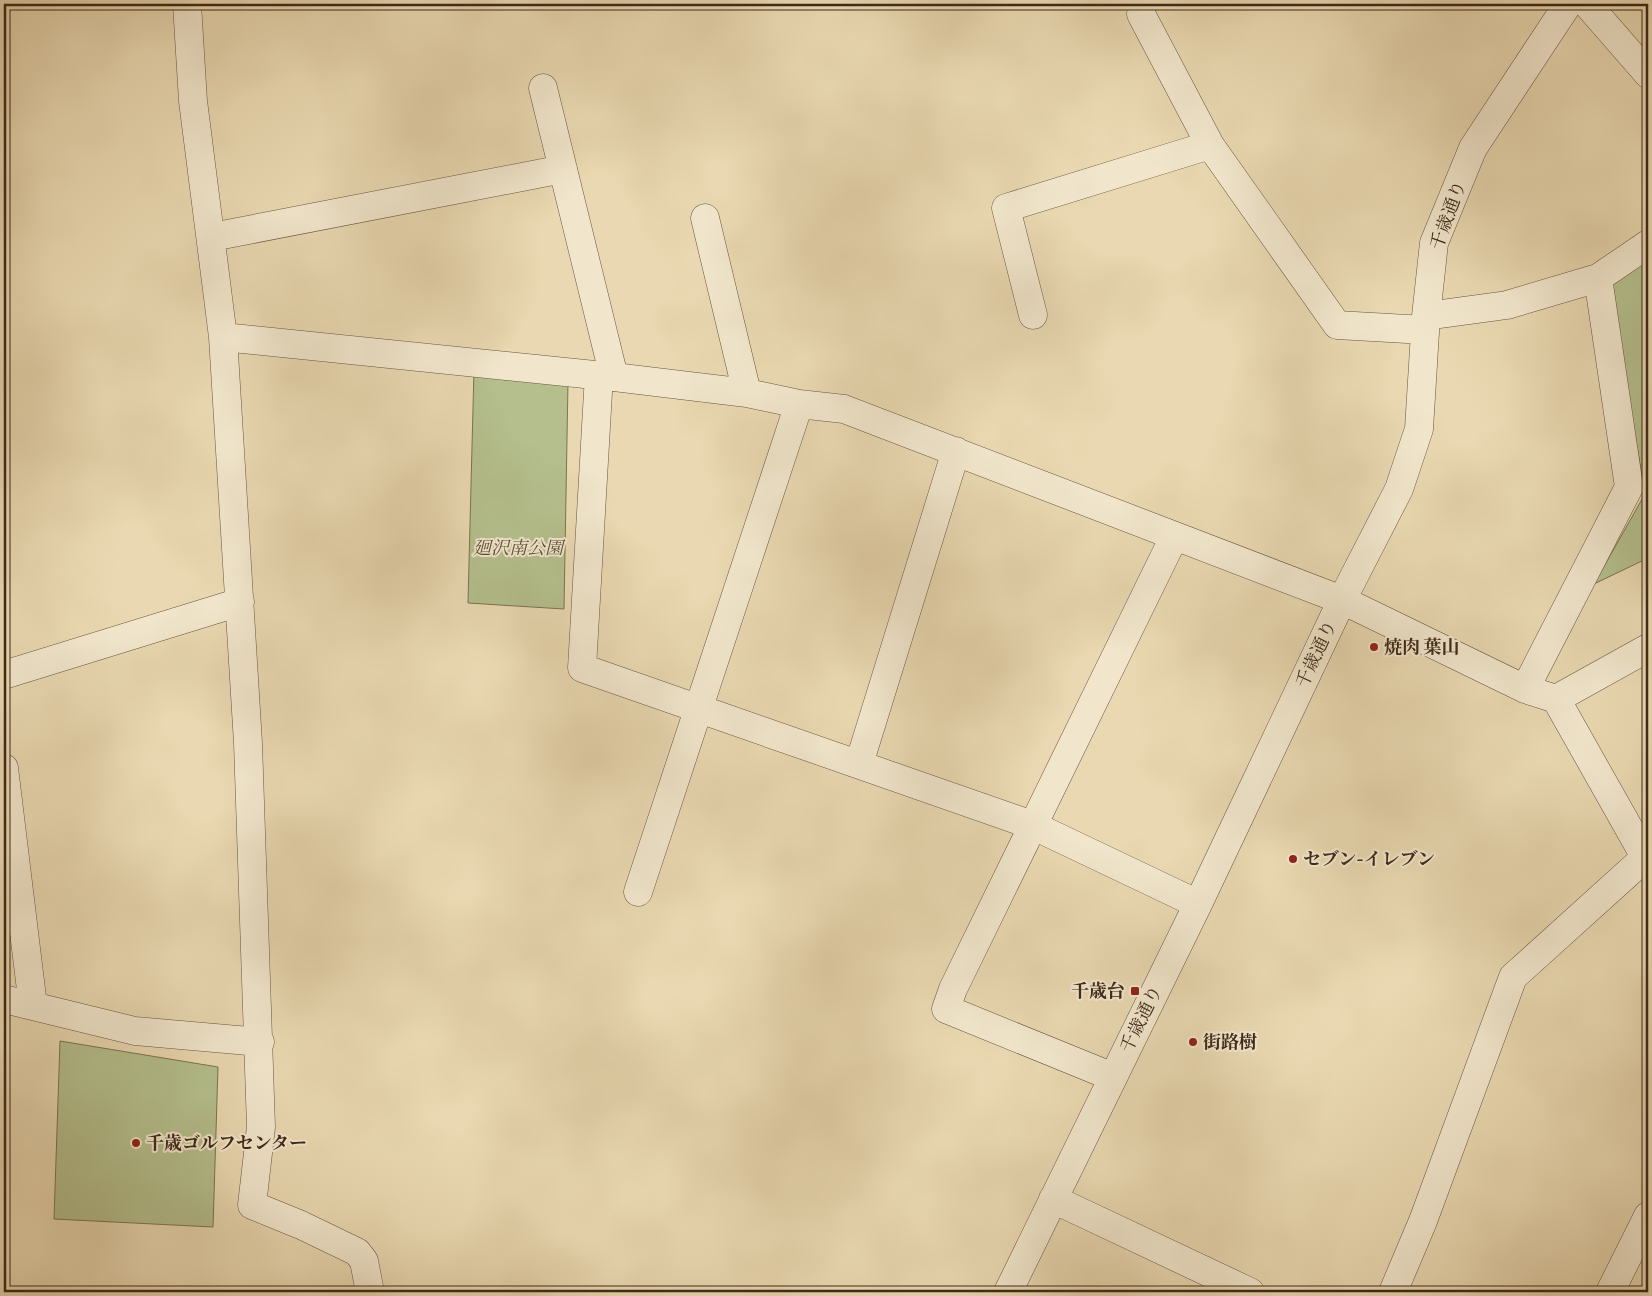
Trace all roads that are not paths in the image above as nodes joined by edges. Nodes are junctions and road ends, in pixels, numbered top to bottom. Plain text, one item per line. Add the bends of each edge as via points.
1 (187, 4) edge
2 (1568, 4) edge
3 (1587, 4) edge
4 (1141, 14) dead end
5 (1648, 74) edge
6 (543, 88) dead end
7 (1210, 145) junction
8 (563, 169) junction
9 (705, 218) dead end
10 (212, 237) junction
11 (1648, 244) edge
12 (1598, 278) junction
13 (1033, 315) dead end
14 (1426, 323) junction
15 (223, 338) junction
16 (607, 376) junction
17 (747, 393) junction
18 (799, 404) junction
19 (956, 451) junction
20 (1174, 537) junction
21 (1342, 600) junction
22 (240, 602) junction
23 (1648, 648) edge
24 (4, 675) edge
25 (1525, 689) junction
26 (1556, 699) junction
27 (699, 710) junction
28 (859, 764) junction
29 (4, 768) edge
30 (1032, 825) junction
31 (1647, 858) edge
32 (638, 892) dead end
33 (1198, 904) junction
34 (4, 999) edge
35 (33, 1006) junction
36 (260, 1042) junction
37 (1113, 1077) junction
38 (1053, 1199) junction
39 (1648, 1216) edge
40 (370, 1292) edge
41 (1008, 1292) edge
42 (1250, 1292) edge
43 (1393, 1292) edge
44 (1610, 1292) edge

1 - 10 street via 193,100
2 - 14 street, 千歳通り via 1473,148 1434,243
3 - 5 street
4 - 7 street
6 - 8 street
7 - 13 street via 1006,208
7 - 14 street via 1337,325
8 - 10 street
8 - 16 street
9 - 17 street
10 - 15 street
11 - 12 street
12 - 14 street via 1507,305
12 - 25 street via 1629,487
14 - 21 street, 千歳通り via 1419,429 1399,488
15 - 16 street
15 - 22 street
16 - 17 street
16 - 27 street via 582,668
17 - 18 street
18 - 19 street via 844,409
18 - 27 street
19 - 20 street
19 - 28 street
20 - 21 street
20 - 30 street
21 - 25 street
21 - 33 street, 千歳通り
22 - 24 street
22 - 36 street
23 - 26 street
25 - 26 street
26 - 31 street
27 - 28 street
27 - 32 street
28 - 30 street
29 - 35 street
30 - 33 street
30 - 37 street via 946,1009
31 - 43 street via 1513,977 1423,1221
33 - 37 street, 千歳通り
34 - 35 street
35 - 36 street via 135,1031
36 - 40 street via 261,1127 252,1205 357,1252 364,1261
37 - 38 street, 千歳通り
38 - 41 street, 千歳通り
38 - 42 street
39 - 44 street

